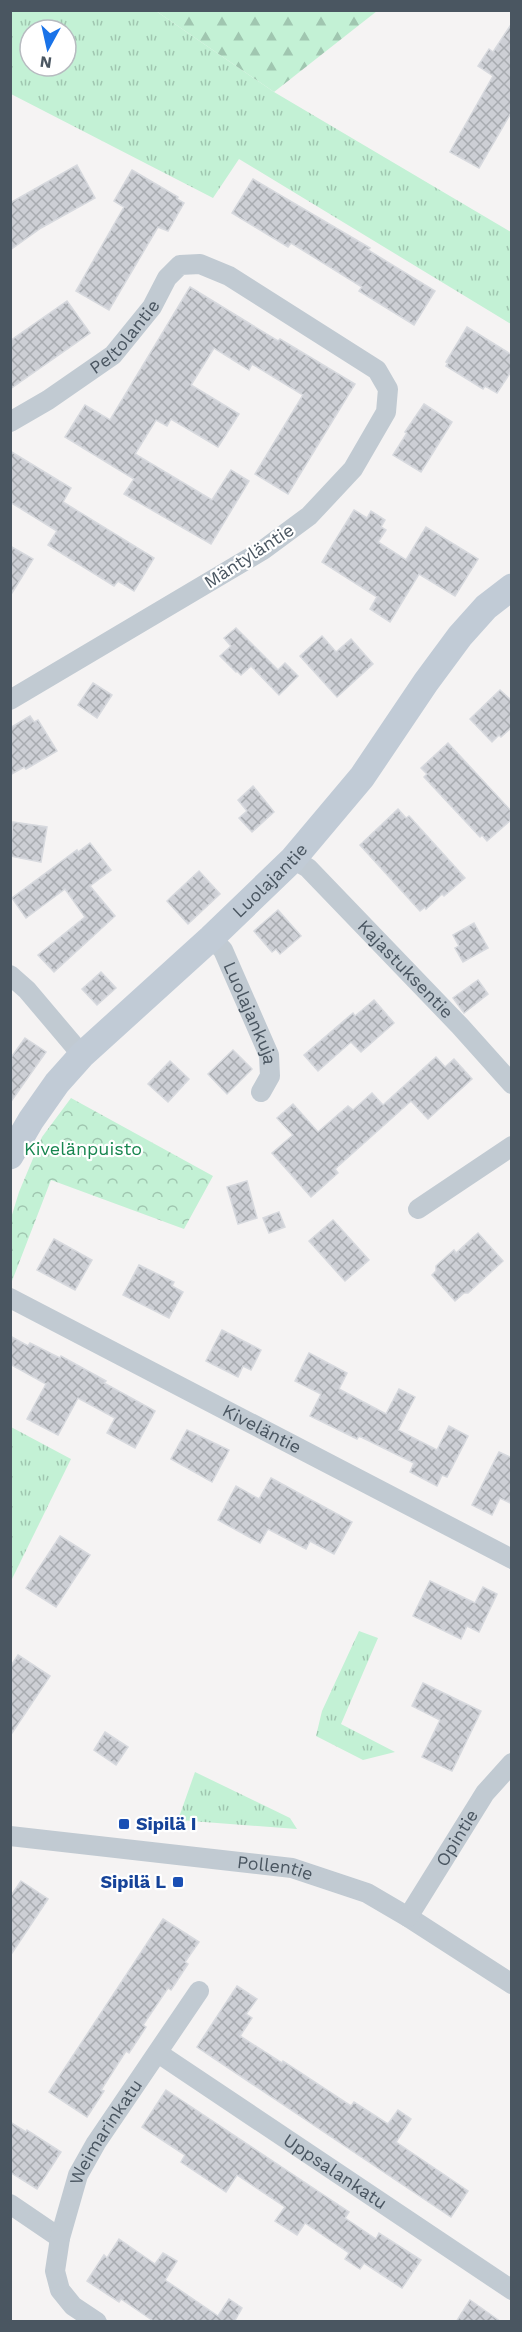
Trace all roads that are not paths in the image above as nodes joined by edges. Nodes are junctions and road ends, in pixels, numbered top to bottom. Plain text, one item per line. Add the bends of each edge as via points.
1 (229, 276) joint
2 (10, 422) edge
3 (512, 587) edge
4 (10, 700) edge
5 (293, 860) junction
6 (211, 938) junction
7 (10, 975) edge
8 (82, 1055) junction
9 (512, 1084) edge
10 (261, 1092) dead end
11 (512, 1146) edge
12 (10, 1156) edge
13 (418, 1209) dead end
14 (10, 1298) edge
15 (512, 1559) edge
16 (512, 1763) edge
17 (10, 1836) edge
18 (408, 1917) junction
19 (512, 1984) edge
20 (199, 1990) dead end
21 (158, 2053) junction
22 (10, 2204) edge
23 (60, 2238) junction
24 (512, 2290) edge
25 (97, 2322) edge

1 - 2 street, Peltolantie via 200,264 180,265 113,354
1 - 4 street, Mäntyläntie via 377,370 388,389 386,412 353,469 300,523 263,550
3 - 5 main road, Luolajantie via 486,606 460,636 362,777
5 - 6 main road, Luolajantie
5 - 9 street, Kajastuksentie via 316,876
6 - 8 main road, Luolajantie
6 - 10 street, Luolajankuja via 223,950 269,1055 270,1076
7 - 8 street
8 - 12 main road, Luolajantie via 57,1083
11 - 13 street
14 - 15 street, Kiveläntie
16 - 18 street, Opintie via 485,1793
17 - 18 street, Pollentie via 292,1868 367,1893
18 - 19 street, Pollentie
20 - 21 street, Weimarinkatu
21 - 23 street, Weimarinkatu via 78,2175
21 - 24 street, Uppsalankatu
22 - 23 street
23 - 25 street, Weimarinkatu via 56,2271 60,2290

